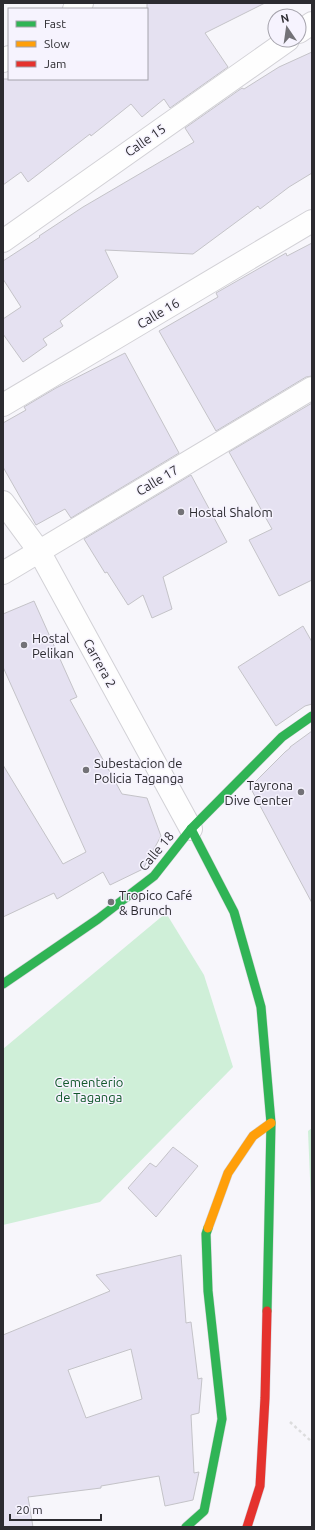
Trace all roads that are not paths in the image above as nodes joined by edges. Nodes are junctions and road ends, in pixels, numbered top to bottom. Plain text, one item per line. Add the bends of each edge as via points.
1 (277, 48) edge
2 (312, 221) edge
3 (3, 241) edge
4 (312, 388) edge
5 (3, 405) edge
6 (3, 502) edge
7 (39, 551) junction
8 (3, 573) edge
9 (312, 716) edge
10 (191, 829) junction
11 (3, 984) edge
12 (271, 1123) junction
13 (186, 1527) edge
14 (247, 1527) edge

1 - 3 street, Calle 15
2 - 5 street, Calle 16
4 - 7 street, Calle 17
6 - 7 street, Carrera 2
7 - 8 street, Calle 17
7 - 10 street, Carrera 2
9 - 10 street, Calle 18 via 282,737
10 - 11 street, Calle 18 via 154,876 98,919
10 - 12 street via 234,912 261,1007
12 - 13 street via 253,1136 228,1173 206,1234 208,1291 222,1419 204,1511
12 - 14 street via 265,1398 260,1486

